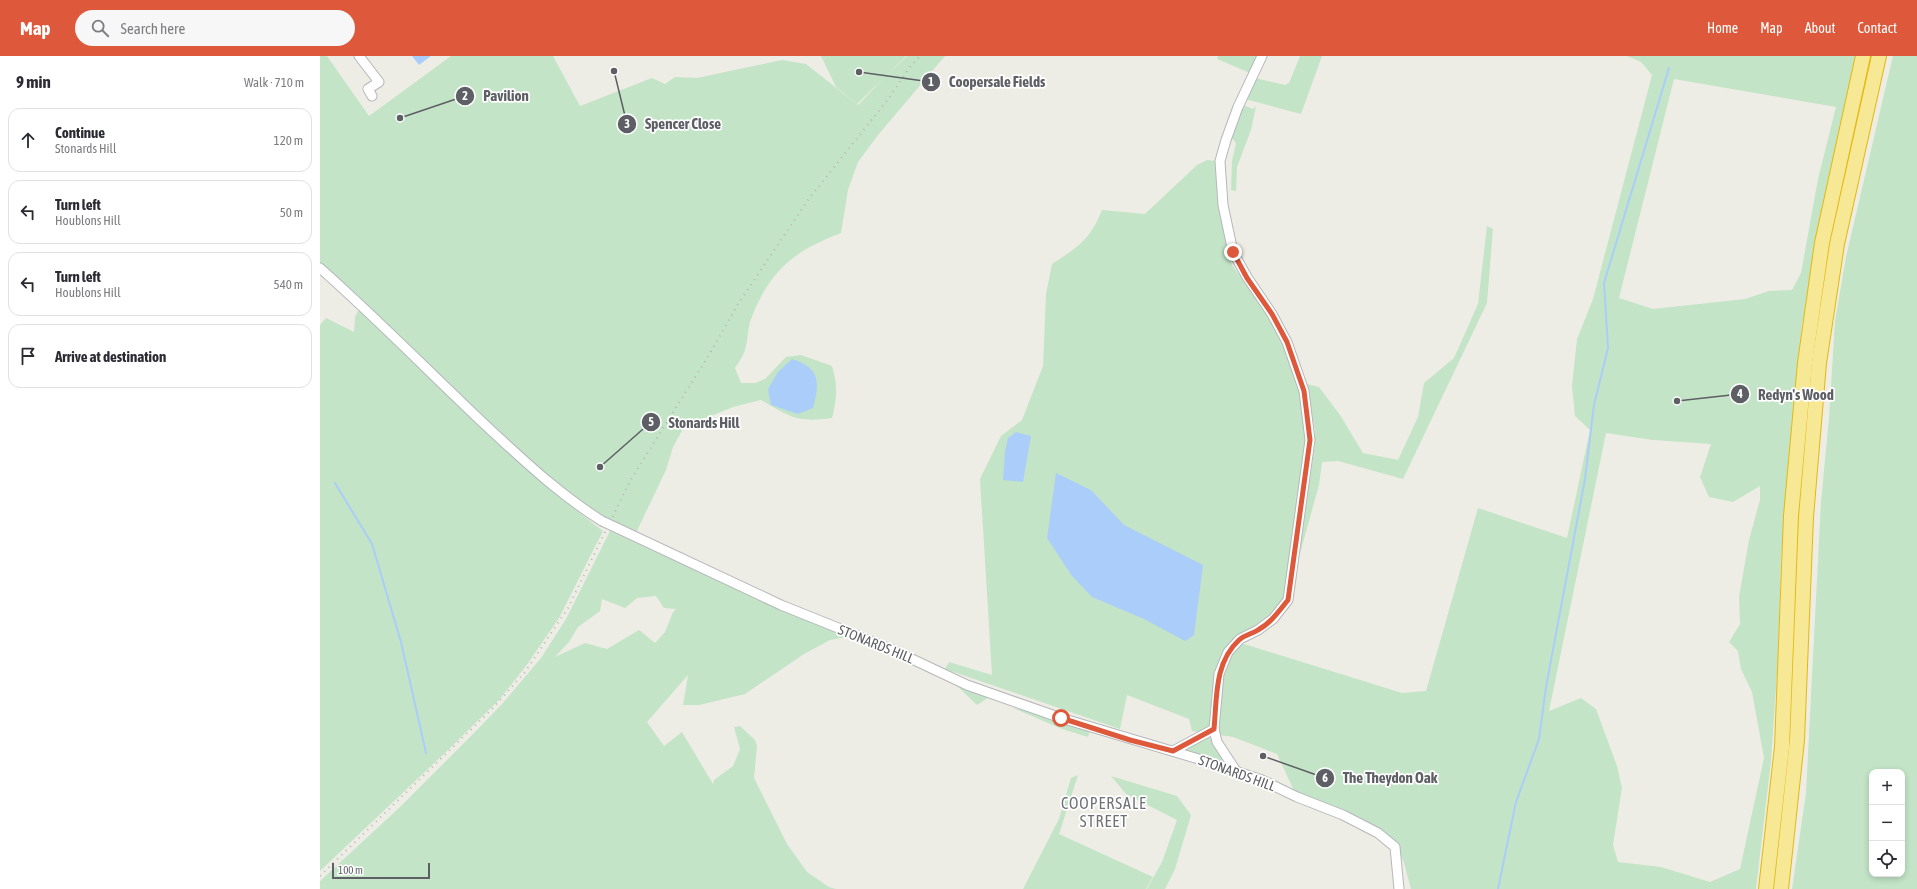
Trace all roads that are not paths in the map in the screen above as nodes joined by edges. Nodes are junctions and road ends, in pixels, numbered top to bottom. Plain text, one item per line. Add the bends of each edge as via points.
1 (359, 56) edge
2 (1262, 56) edge
3 (1863, 56) edge
4 (1879, 56) edge
5 (372, 96) dead end
6 (320, 269) edge
7 (1214, 729) junction
8 (1173, 751) junction
9 (1236, 771) junction
10 (1399, 889) edge
11 (1766, 889) edge
12 (1781, 889) edge

1 - 5 street via 379,82 368,89
2 - 7 street via 1238,107 1220,161 1223,205 1233,252 1287,342 1304,391 1310,440 1288,600 1273,619 1240,639 1228,652 1218,674
3 - 11 highway via 1822,243 1805,363 1791,516 1782,747
4 - 12 highway via 1836,244 1820,363 1806,517 1797,740
6 - 8 street, STONARDS HILL, bridge via 373,315 466,407 556,489 602,521 781,605 893,650 967,685 1061,718
7 - 8 street
7 - 9 street via 1217,742
8 - 9 street, STONARDS HILL
9 - 10 street, STONARDS HILL via 1343,815 1378,833 1395,847

